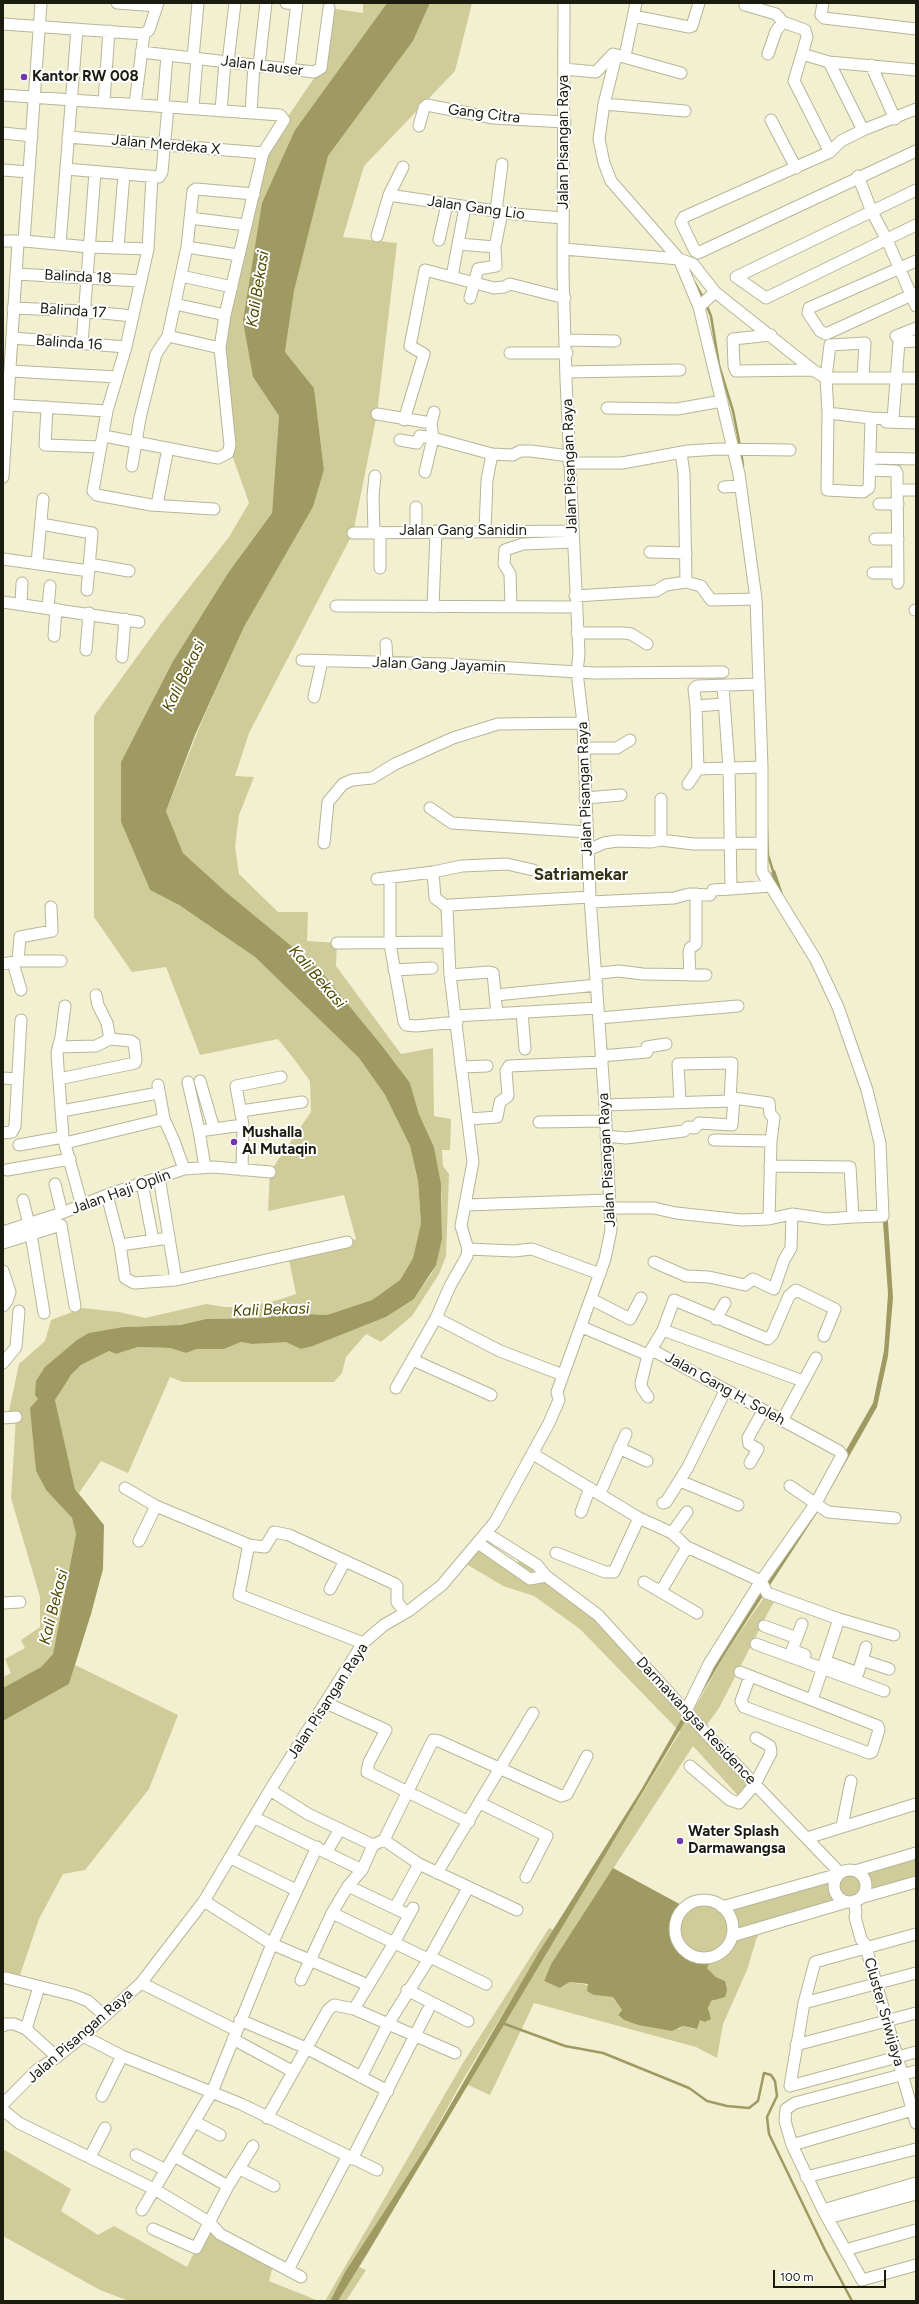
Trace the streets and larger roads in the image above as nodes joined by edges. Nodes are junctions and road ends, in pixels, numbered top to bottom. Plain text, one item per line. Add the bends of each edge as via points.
1 (41, 3) edge
2 (117, 3) edge
3 (198, 3) edge
4 (236, 3) edge
5 (266, 3) edge
6 (564, 3) edge
7 (636, 3) edge
8 (699, 3) edge
9 (824, 3) edge
10 (158, 4) edge
11 (293, 4) edge
12 (745, 5) dead end
13 (329, 8) dead end
14 (633, 16) junction
15 (783, 22) junction
16 (3, 24) edge
17 (40, 27) junction
18 (77, 29) junction
19 (916, 29) edge
20 (109, 31) junction
21 (144, 34) junction
22 (141, 52) junction
23 (768, 54) dead end
24 (802, 54) junction
25 (167, 55) junction
26 (620, 56) junction
27 (195, 58) junction
28 (227, 62) junction
29 (829, 62) junction
30 (256, 65) junction
31 (871, 65) junction
32 (289, 69) junction
33 (564, 69) junction
34 (915, 72) edge
35 (681, 73) dead end
36 (3, 95) edge
37 (34, 97) junction
38 (71, 99) junction
39 (104, 102) junction
40 (135, 104) junction
41 (604, 104) junction
42 (165, 106) junction
43 (193, 108) junction
44 (916, 109) edge
45 (221, 111) junction
46 (685, 111) dead end
47 (251, 113) junction
48 (895, 119) junction
49 (771, 120) dead end
50 (565, 122) junction
51 (419, 126) dead end
52 (863, 130) junction
53 (3, 133) edge
54 (32, 136) junction
55 (68, 137) junction
56 (165, 145) junction
57 (916, 151) edge
58 (830, 152) junction
59 (263, 153) junction
60 (502, 164) dead end
61 (403, 167) dead end
62 (796, 168) junction
63 (66, 169) junction
64 (3, 170) edge
65 (29, 172) junction
66 (95, 172) junction
67 (124, 174) junction
68 (152, 176) junction
69 (858, 176) junction
70 (916, 190) edge
71 (254, 194) junction
72 (389, 195) junction
73 (448, 204) junction
74 (465, 207) junction
75 (499, 212) junction
76 (872, 212) junction
77 (190, 218) junction
78 (563, 218) junction
79 (246, 224) junction
80 (916, 225) edge
81 (377, 236) dead end
82 (439, 240) dead end
83 (887, 240) junction
84 (3, 241) edge
85 (21, 242) junction
86 (60, 244) junction
87 (458, 244) junction
88 (89, 247) junction
89 (118, 247) junction
90 (187, 247) junction
91 (495, 247) junction
92 (148, 248) junction
93 (564, 249) junction
94 (238, 255) junction
95 (679, 259) junction
96 (916, 261) edge
97 (900, 269) junction
98 (16, 274) junction
99 (181, 276) junction
100 (86, 277) junction
101 (452, 278) junction
102 (140, 281) junction
103 (473, 283) junction
104 (232, 286) junction
105 (715, 292) junction
106 (913, 295) edge
107 (470, 298) dead end
108 (565, 298) junction
109 (175, 304) junction
110 (916, 306) edge
111 (699, 307) junction
112 (13, 308) junction
113 (84, 311) junction
114 (225, 315) junction
115 (132, 316) junction
116 (916, 328) edge
117 (168, 336) junction
118 (771, 336) junction
119 (896, 336) dead end
120 (12, 338) junction
121 (566, 340) junction
122 (615, 340) dead end
123 (916, 340) edge
124 (82, 344) junction
125 (126, 346) junction
126 (220, 348) junction
127 (510, 353) dead end
128 (567, 353) junction
129 (680, 370) dead end
130 (813, 370) junction
131 (11, 371) junction
132 (566, 372) junction
133 (116, 377) junction
134 (862, 377) junction
135 (826, 378) junction
136 (895, 378) junction
137 (916, 378) edge
138 (722, 401) junction
139 (8, 405) junction
140 (47, 407) junction
141 (607, 408) dead end
142 (107, 411) junction
143 (434, 412) dead end
144 (828, 412) junction
145 (377, 414) dead end
146 (404, 420) junction
147 (871, 420) junction
148 (916, 422) edge
149 (431, 423) junction
150 (433, 438) junction
151 (400, 440) dead end
152 (102, 441) junction
153 (136, 442) junction
154 (168, 448) junction
155 (734, 450) junction
156 (790, 450) dead end
157 (681, 453) junction
158 (492, 454) junction
159 (871, 458) junction
160 (916, 459) edge
161 (569, 460) junction
162 (132, 466) dead end
163 (871, 470) junction
164 (425, 472) dead end
165 (376, 476) dead end
166 (3, 477) edge
167 (740, 486) junction
168 (724, 487) dead end
169 (898, 490) junction
170 (916, 490) edge
171 (43, 499) dead end
172 (879, 504) dead end
173 (898, 504) junction
174 (157, 505) junction
175 (416, 507) dead end
176 (214, 509) dead end
177 (41, 524) junction
178 (485, 530) junction
179 (436, 531) junction
180 (377, 532) junction
181 (416, 532) junction
182 (353, 533) dead end
183 (573, 537) junction
184 (875, 539) dead end
185 (898, 539) junction
186 (650, 552) dead end
187 (686, 552) junction
188 (3, 559) edge
189 (37, 563) junction
190 (89, 567) junction
191 (380, 568) dead end
192 (129, 571) dead end
193 (873, 573) dead end
194 (686, 582) junction
195 (22, 583) dead end
196 (50, 586) dead end
197 (87, 590) dead end
198 (756, 599) junction
199 (3, 602) edge
200 (575, 602) junction
201 (21, 603) junction
202 (336, 606) dead end
203 (433, 607) junction
204 (511, 607) junction
205 (52, 608) junction
206 (89, 613) junction
207 (125, 619) junction
208 (139, 622) dead end
209 (577, 633) junction
210 (54, 636) dead end
211 (386, 644) dead end
212 (647, 644) dead end
213 (86, 650) dead end
214 (122, 657) dead end
215 (302, 660) dead end
216 (322, 661) junction
217 (387, 663) junction
218 (577, 672) junction
219 (723, 672) dead end
220 (758, 684) junction
221 (723, 686) junction
222 (314, 697) dead end
223 (723, 704) junction
224 (696, 706) junction
225 (583, 723) junction
226 (630, 740) dead end
227 (584, 748) junction
228 (762, 766) junction
229 (729, 768) junction
230 (698, 769) junction
231 (688, 784) dead end
232 (621, 795) dead end
233 (585, 798) junction
234 (662, 799) dead end
235 (430, 808) dead end
236 (586, 832) junction
237 (661, 840) junction
238 (324, 843) dead end
239 (761, 843) junction
240 (729, 844) junction
241 (588, 850) junction
242 (533, 870) dead end
243 (434, 872) junction
244 (390, 878) junction
245 (377, 879) dead end
246 (770, 886) junction
247 (731, 889) junction
248 (696, 894) junction
249 (590, 900) junction
250 (51, 906) dead end
251 (447, 907) junction
252 (448, 942) junction
253 (337, 943) dead end
254 (390, 944) junction
255 (62, 961) dead end
256 (11, 963) edge
257 (432, 968) dead end
258 (394, 970) junction
259 (450, 975) junction
260 (690, 975) junction
261 (706, 975) dead end
262 (596, 981) junction
263 (21, 990) dead end
264 (96, 995) dead end
265 (496, 995) junction
266 (65, 1006) dead end
267 (738, 1006) dead end
268 (522, 1012) junction
269 (598, 1013) junction
270 (497, 1014) junction
271 (456, 1019) junction
272 (21, 1020) dead end
273 (110, 1039) junction
274 (666, 1044) dead end
275 (58, 1047) junction
276 (525, 1048) dead end
277 (602, 1059) junction
278 (487, 1066) dead end
279 (462, 1067) junction
280 (281, 1077) dead end
281 (3, 1078) edge
282 (59, 1078) junction
283 (17, 1079) junction
284 (200, 1081) dead end
285 (188, 1082) dead end
286 (732, 1099) junction
287 (302, 1102) dead end
288 (680, 1103) junction
289 (605, 1104) junction
290 (62, 1111) junction
291 (241, 1111) junction
292 (164, 1119) junction
293 (470, 1119) junction
294 (605, 1121) junction
295 (539, 1122) dead end
296 (243, 1125) junction
297 (214, 1128) junction
298 (199, 1131) junction
299 (3, 1133) edge
300 (606, 1136) junction
301 (64, 1140) junction
302 (714, 1140) dead end
303 (771, 1141) junction
304 (19, 1145) dead end
305 (70, 1159) junction
306 (770, 1166) junction
307 (205, 1167) junction
308 (184, 1169) junction
309 (8, 1170) dead end
310 (242, 1170) junction
311 (270, 1172) dead end
312 (159, 1177) junction
313 (142, 1183) junction
314 (55, 1184) dead end
315 (107, 1195) junction
316 (23, 1200) dead end
317 (609, 1204) junction
318 (466, 1205) junction
319 (82, 1206) junction
320 (62, 1213) junction
321 (792, 1214) junction
322 (853, 1217) junction
323 (769, 1219) junction
324 (30, 1229) junction
325 (3, 1232) edge
326 (169, 1238) junction
327 (153, 1240) junction
328 (347, 1242) dead end
329 (3, 1243) edge
330 (120, 1245) junction
331 (468, 1249) junction
332 (654, 1262) dead end
333 (3, 1271) edge
334 (600, 1274) junction
335 (176, 1280) junction
336 (774, 1289) junction
337 (789, 1296) junction
338 (641, 1298) dead end
339 (591, 1299) junction
340 (725, 1303) dead end
341 (3, 1306) edge
342 (75, 1306) dead end
343 (19, 1311) dead end
344 (44, 1313) dead end
345 (436, 1318) junction
346 (716, 1319) junction
347 (582, 1327) junction
348 (662, 1330) junction
349 (824, 1336) dead end
350 (648, 1355) junction
351 (816, 1358) dead end
352 (413, 1360) junction
353 (3, 1363) edge
354 (563, 1375) junction
355 (803, 1381) junction
356 (396, 1388) dead end
357 (725, 1391) junction
358 (492, 1395) dead end
359 (648, 1397) dead end
360 (763, 1411) junction
361 (16, 1417) dead end
362 (3, 1418) edge
363 (782, 1421) junction
364 (626, 1434) dead end
365 (619, 1448) junction
366 (534, 1454) junction
367 (647, 1461) dead end
368 (750, 1463) dead end
369 (680, 1481) junction
370 (790, 1486) dead end
371 (125, 1488) dead end
372 (595, 1490) junction
373 (663, 1503) dead end
374 (816, 1503) junction
375 (738, 1504) dead end
376 (156, 1506) junction
377 (582, 1512) dead end
378 (687, 1512) dead end
379 (639, 1518) junction
380 (895, 1518) dead end
381 (486, 1533) junction
382 (672, 1533) junction
383 (139, 1541) dead end
384 (248, 1546) junction
385 (475, 1546) junction
386 (687, 1548) junction
387 (556, 1553) dead end
388 (524, 1556) junction
389 (345, 1560) junction
390 (513, 1567) junction
391 (546, 1576) junction
392 (761, 1581) junction
393 (644, 1582) dead end
394 (330, 1589) dead end
395 (661, 1591) junction
396 (20, 1602) dead end
397 (3, 1603) edge
398 (405, 1612) junction
399 (697, 1613) dead end
400 (839, 1619) junction
401 (802, 1624) dead end
402 (764, 1626) dead end
403 (894, 1635) dead end
404 (797, 1638) junction
405 (363, 1643) junction
406 (756, 1644) dead end
407 (866, 1647) dead end
408 (862, 1660) junction
409 (824, 1665) junction
410 (889, 1669) dead end
411 (884, 1691) dead end
412 (812, 1700) junction
413 (326, 1703) junction
414 (686, 1711) junction
415 (532, 1713) dead end
416 (756, 1738) dead end
417 (588, 1756) dead end
418 (690, 1766) dead end
419 (499, 1768) junction
420 (851, 1782) dead end
421 (755, 1784) junction
422 (270, 1790) junction
423 (407, 1792) junction
424 (480, 1803) junction
425 (916, 1804) edge
426 (255, 1818) junction
427 (469, 1822) junction
428 (842, 1826) junction
429 (340, 1829) junction
430 (807, 1838) junction
431 (384, 1840) junction
432 (373, 1845) junction
433 (322, 1850) junction
434 (916, 1853) edge
435 (231, 1858) junction
436 (419, 1864) junction
437 (362, 1870) junction
438 (855, 1871) junction
439 (437, 1872) junction
440 (840, 1873) junction
441 (526, 1877) dead end
442 (916, 1882) edge
443 (348, 1886) junction
444 (468, 1888) junction
445 (296, 1890) junction
446 (204, 1901) junction
447 (855, 1903) junction
448 (722, 1907) junction
449 (395, 1908) junction
450 (517, 1910) dead end
451 (332, 1913) junction
452 (916, 1934) edge
453 (732, 1936) junction
454 (394, 1943) junction
455 (272, 1944) junction
456 (866, 1947) junction
457 (429, 1958) junction
458 (310, 1959) junction
459 (916, 1973) edge
460 (6, 1978) dead end
461 (301, 1980) dead end
462 (141, 1983) junction
463 (486, 1984) dead end
464 (368, 1985) junction
465 (876, 1986) junction
466 (39, 1987) junction
467 (407, 1990) junction
468 (804, 2003) junction
469 (354, 2009) junction
470 (428, 2010) dead end
471 (916, 2013) edge
472 (105, 2016) junction
473 (468, 2021) dead end
474 (887, 2022) junction
475 (388, 2024) junction
476 (3, 2026) edge
477 (26, 2029) junction
478 (237, 2029) junction
479 (83, 2036) junction
480 (416, 2037) junction
481 (796, 2045) junction
482 (306, 2048) junction
483 (916, 2052) edge
484 (455, 2053) dead end
485 (122, 2056) junction
486 (57, 2057) junction
487 (897, 2058) junction
488 (292, 2071) junction
489 (916, 2071) edge
490 (903, 2075) junction
491 (361, 2077) junction
492 (790, 2086) junction
493 (388, 2091) junction
494 (212, 2092) junction
495 (102, 2096) dead end
496 (3, 2104) edge
497 (790, 2105) junction
498 (3, 2110) edge
499 (914, 2110) edge
500 (267, 2118) junction
501 (195, 2122) junction
502 (916, 2123) edge
503 (105, 2128) dead end
504 (220, 2135) dead end
505 (253, 2146) dead end
506 (792, 2146) junction
507 (916, 2149) edge
508 (136, 2155) dead end
509 (174, 2156) junction
510 (90, 2157) junction
511 (350, 2158) junction
512 (240, 2169) junction
513 (166, 2170) junction
514 (377, 2170) dead end
515 (806, 2177) junction
516 (916, 2183) edge
517 (228, 2186) junction
518 (274, 2186) dead end
519 (154, 2189) junction
520 (916, 2194) edge
521 (142, 2210) dead end
522 (826, 2214) junction
523 (209, 2222) junction
524 (153, 2229) dead end
525 (916, 2230) edge
526 (846, 2250) junction
527 (916, 2265) edge
528 (288, 2270) junction
529 (301, 2277) dead end

1 - 17 street
2 - 10 street
3 - 27 street
4 - 28 street
5 - 30 street
6 - 33 street, Jalan Pisangan Raya
7 - 14 street
8 - 14 street via 692,26 689,27
9 - 19 street via 821,15 824,18
10 - 21 street via 149,30
11 - 32 street
12 - 15 street via 776,14
13 - 32 street, Jalan Lauser via 321,68 314,72
14 - 26 street
15 - 23 street via 776,30
15 - 24 street via 804,28 807,37
16 - 17 street
17 - 18 street
17 - 37 street
18 - 20 street
18 - 38 street
20 - 21 street
20 - 39 street
21 - 22 street
22 - 25 street, Jalan Lauser
22 - 40 street
24 - 29 street
24 - 58 street via 794,82
25 - 27 street, Jalan Lauser
25 - 42 street
26 - 33 street via 610,56 596,72
26 - 35 street
26 - 41 street
27 - 28 street, Jalan Lauser
27 - 43 street
28 - 30 street, Jalan Lauser
28 - 45 street
29 - 31 street
29 - 52 street
30 - 32 street, Jalan Lauser
30 - 47 street
31 - 34 street
31 - 48 street
33 - 50 street, Jalan Pisangan Raya
36 - 37 street
37 - 38 street
37 - 54 street
38 - 39 street
38 - 55 street
39 - 40 street
40 - 42 street
41 - 46 street
41 - 95 street via 599,139 610,181
42 - 43 street
42 - 56 street
43 - 45 street
44 - 48 street
45 - 47 street
47 - 59 street via 280,115 284,120
48 - 52 street
49 - 62 street
50 - 51 street, Gang Citra via 493,118 427,106 424,108
50 - 78 street, Jalan Pisangan Raya
52 - 58 street via 841,141
53 - 54 street
54 - 65 street
55 - 56 street, Jalan Merdeka X
55 - 63 street
56 - 59 street, Jalan Merdeka X
56 - 68 street via 162,172 159,177
57 - 69 street
58 - 62 street
59 - 71 street
60 - 75 street
61 - 72 street
62 - 69 street via 682,218 681,222 696,253
63 - 66 street
63 - 86 street
64 - 65 street
65 - 85 street
66 - 67 street
66 - 88 street
67 - 68 street
67 - 89 street
68 - 92 street
69 - 76 street
70 - 76 street
71 - 77 street via 194,190
71 - 79 street
72 - 73 street, Jalan Gang Lio
72 - 81 street
73 - 74 street, Jalan Gang Lio
73 - 82 street
74 - 75 street, Jalan Gang Lio
74 - 87 street
75 - 78 street, Jalan Gang Lio
75 - 91 street
76 - 83 street
76 - 83 street via 736,277 766,298
77 - 79 street
77 - 90 street
78 - 93 street, Jalan Pisangan Raya
79 - 94 street
80 - 83 street
83 - 97 street
84 - 85 street
85 - 86 street
85 - 98 street
86 - 88 street
87 - 91 street
87 - 101 street
88 - 89 street
88 - 100 street
89 - 92 street
90 - 94 street
90 - 99 street
91 - 103 street via 496,266 478,269
92 - 102 street
93 - 95 street
93 - 108 street, Jalan Pisangan Raya
94 - 104 street
95 - 105 street via 693,264
95 - 111 street
96 - 97 street
97 - 106 street
97 - 106 street via 809,308 808,313 820,332 826,334
98 - 100 street, Balinda 18
98 - 112 street
99 - 104 street
99 - 109 street
100 - 102 street, Balinda 18
100 - 113 street
101 - 103 street
101 - 146 street via 425,270 410,346 424,354
102 - 115 street
103 - 107 street
103 - 108 street via 494,288 510,284
104 - 114 street
105 - 111 street
105 - 118 street
106 - 110 street
108 - 121 street, Jalan Pisangan Raya
109 - 114 street
109 - 117 street
111 - 138 street
112 - 113 street, Balinda 17
112 - 120 street
113 - 115 street, Balinda 17
113 - 124 street
114 - 126 street
115 - 125 street
116 - 119 street
117 - 126 street
117 - 153 street via 156,354
118 - 130 street
118 - 130 street via 733,339 736,371
120 - 124 street, Balinda 16
120 - 131 street
121 - 122 street
121 - 128 street, Jalan Pisangan Raya
123 - 136 street via 899,342
124 - 125 street, Balinda 16
125 - 133 street
126 - 154 street via 230,444 228,454 218,458
127 - 128 street
128 - 132 street, Jalan Pisangan Raya
129 - 132 street
130 - 135 street
131 - 133 street
131 - 139 street
132 - 161 street, Jalan Pisangan Raya
133 - 142 street
134 - 135 street
134 - 135 street via 865,343 841,343 830,345
134 - 136 street
135 - 144 street
136 - 137 street
136 - 147 street via 893,418
138 - 141 street via 677,409
138 - 155 street
139 - 140 street
139 - 166 street
140 - 142 street
140 - 152 street via 45,445
142 - 152 street
143 - 149 street
144 - 147 street
144 - 163 street via 827,490 868,490
145 - 146 street
146 - 149 street
147 - 148 street
147 - 159 street
149 - 150 street
150 - 151 street via 420,436 416,443
150 - 158 street
150 - 164 street
152 - 153 street
152 - 174 street via 93,489 95,494
153 - 154 street
153 - 162 street
154 - 174 street
155 - 156 street
155 - 157 street
155 - 167 street
157 - 161 street via 606,464
157 - 187 street
158 - 161 street via 514,455 520,451 531,451
158 - 178 street via 487,480
159 - 160 street
159 - 163 street
161 - 183 street, Jalan Pisangan Raya
163 - 169 street via 896,471
165 - 180 street via 373,496
167 - 168 street
167 - 198 street via 746,561
169 - 170 street
169 - 173 street
171 - 177 street
172 - 173 street
173 - 185 street
174 - 176 street
175 - 181 street
177 - 189 street
177 - 190 street via 92,533
178 - 179 street, Jalan Gang Sanidin
178 - 183 street, Jalan Gang Sanidin
179 - 181 street, Jalan Gang Sanidin
179 - 203 street
180 - 181 street, Jalan Gang Sanidin
180 - 182 street, Jalan Gang Sanidin
180 - 191 street
183 - 200 street, Jalan Pisangan Raya
183 - 204 street via 522,544 505,550 504,564 510,574
184 - 185 street
185 - 193 street via 898,578
186 - 187 street
187 - 194 street
188 - 189 street
189 - 190 street via 43,566
190 - 192 street
190 - 197 street
194 - 198 street via 701,586 711,600
194 - 200 street via 666,585 656,592
195 - 201 street
196 - 205 street
198 - 220 street
199 - 201 street
200 - 204 street
200 - 209 street, Jalan Pisangan Raya
201 - 205 street
202 - 203 street
203 - 204 street
205 - 206 street
205 - 210 street
206 - 207 street
206 - 213 street
207 - 208 street
207 - 214 street
209 - 212 street via 631,634
209 - 218 street, Jalan Pisangan Raya
211 - 217 street
215 - 216 street, Jalan Gang Jayamin
216 - 217 street, Jalan Gang Jayamin
216 - 222 street
217 - 218 street, Jalan Gang Jayamin
218 - 219 street, Jalan Gang Jayamin
218 - 225 street, Jalan Pisangan Raya
220 - 221 street
220 - 228 street
221 - 223 street
221 - 224 street via 695,687
223 - 224 street
223 - 229 street
224 - 230 street
225 - 227 street, Jalan Pisangan Raya
225 - 238 street via 498,724 478,729 395,764 372,778 352,780 343,784 328,802
226 - 227 street via 617,748
227 - 233 street, Jalan Pisangan Raya
228 - 229 street
228 - 239 street
229 - 230 street
229 - 240 street
230 - 231 street
232 - 233 street
233 - 236 street, Jalan Pisangan Raya
234 - 237 street
235 - 236 street via 452,823
236 - 241 street, Jalan Pisangan Raya
237 - 240 street via 692,844
237 - 241 street via 617,841
239 - 240 street
239 - 246 street via 762,872
240 - 247 street
241 - 249 street, Jalan Pisangan Raya
242 - 243 street via 507,864 462,866
243 - 244 street
243 - 251 street via 435,898
244 - 245 street
244 - 254 street
246 - 247 street
246 - 322 street via 816,960 838,1006 873,1110 881,1153 883,1216
247 - 248 street
248 - 249 street via 674,898
248 - 260 street via 696,944 690,948 689,953
249 - 251 street
249 - 262 street, Jalan Pisangan Raya
250 - 256 street via 52,931 20,937
251 - 252 street
252 - 254 street
252 - 259 street
253 - 254 street
254 - 258 street
255 - 256 street
256 - 263 street
257 - 258 street
258 - 271 street via 405,1024 416,1026
259 - 265 street via 491,972
259 - 271 street
260 - 261 street
260 - 262 street via 619,971 600,973
262 - 265 street
262 - 269 street, Jalan Pisangan Raya
264 - 273 street
265 - 270 street
266 - 275 street
267 - 269 street
268 - 269 street
268 - 270 street
268 - 276 street
269 - 277 street, Jalan Pisangan Raya
270 - 271 street
271 - 279 street
272 - 283 street
273 - 275 street via 96,1046
273 - 282 street via 133,1042 136,1062
274 - 277 street via 647,1047 647,1052
275 - 282 street
277 - 289 street, Jalan Pisangan Raya
277 - 293 street via 509,1066 506,1071 508,1096 500,1102 497,1117
278 - 279 street
279 - 293 street
280 - 291 street via 237,1084
281 - 283 street
282 - 290 street
283 - 299 street via 15,1126 12,1132
284 - 297 street
285 - 298 street
286 - 288 street
286 - 288 street via 732,1062 678,1064
286 - 300 street via 732,1125 699,1123 695,1128 688,1127 684,1131 626,1138
286 - 303 street via 769,1103 770,1114 774,1118
287 - 291 street
288 - 289 street
289 - 294 street, Jalan Pisangan Raya
290 - 292 street via 158,1089
290 - 301 street
291 - 296 street
292 - 301 street
292 - 308 street
293 - 318 street via 473,1162
294 - 295 street
294 - 300 street, Jalan Pisangan Raya
296 - 297 street
296 - 310 street
297 - 298 street
298 - 307 street
300 - 317 street, Jalan Pisangan Raya
301 - 304 street
301 - 305 street
302 - 303 street
303 - 306 street
305 - 309 street
305 - 319 street
306 - 322 street via 850,1167
306 - 323 street
307 - 308 street, Jalan Haji Oplin
307 - 310 street, Jalan Haji Oplin
308 - 312 street, Jalan Haji Oplin
310 - 311 street, Jalan Haji Oplin
312 - 313 street, Jalan Haji Oplin
312 - 326 street
313 - 315 street, Jalan Haji Oplin
313 - 327 street
314 - 320 street
315 - 319 street, Jalan Haji Oplin
315 - 330 street
316 - 324 street
317 - 318 street
317 - 323 street via 742,1220
317 - 334 street, Jalan Pisangan Raya via 610,1241
318 - 331 street via 461,1226
319 - 320 street, Jalan Haji Oplin
320 - 324 street, Jalan Haji Oplin
321 - 322 street via 828,1219
321 - 323 street
321 - 336 street via 791,1248
324 - 325 street, Jalan Haji Oplin
324 - 329 street
324 - 342 street via 61,1225
324 - 344 street
326 - 327 street
326 - 335 street
327 - 330 street
328 - 335 street
330 - 335 street via 125,1278 128,1281 134,1283
331 - 334 street via 532,1249
331 - 345 street via 463,1265 450,1286
332 - 336 street via 686,1276 709,1277 745,1285 753,1278
333 - 341 street via 10,1292
334 - 339 street, Jalan Pisangan Raya
336 - 337 street
337 - 346 street via 768,1339
337 - 349 street via 796,1290 835,1310
338 - 339 street via 630,1319
339 - 347 street, Jalan Pisangan Raya
340 - 346 street
343 - 353 street via 16,1347
345 - 352 street
345 - 354 street via 500,1352
346 - 348 street via 676,1300
347 - 350 street, Jalan Gang H. Soleh
347 - 354 street, Jalan Pisangan Raya
348 - 350 street
348 - 355 street
350 - 357 street, Jalan Gang H. Soleh via 654,1351
350 - 359 street via 641,1383
351 - 355 street
352 - 356 street
352 - 358 street
354 - 366 street, Jalan Pisangan Raya via 557,1392 559,1400
355 - 363 street
357 - 360 street, Jalan Gang H. Soleh
357 - 369 street
360 - 363 street, Jalan Gang H. Soleh
360 - 368 street via 748,1438 749,1444 758,1449
361 - 362 street
363 - 374 street, Jalan Gang H. Soleh via 839,1451 842,1455
364 - 365 street
365 - 367 street
365 - 372 street
366 - 372 street
366 - 381 street, Jalan Pisangan Raya
369 - 373 street
369 - 375 street
370 - 374 street
371 - 376 street
372 - 377 street
372 - 379 street
374 - 380 street via 828,1512
374 - 392 street
376 - 383 street
376 - 384 street
378 - 382 street
379 - 382 street
379 - 387 street via 614,1572 605,1572
381 - 385 street, Jalan Pisangan Raya
381 - 388 street, Darmawangsa Residence
382 - 386 street
384 - 389 street via 265,1547 273,1533 279,1531
384 - 405 street via 239,1595
385 - 390 street
385 - 398 street, Jalan Pisangan Raya via 442,1585
386 - 392 street
386 - 395 street
388 - 390 street
388 - 391 street, Darmawangsa Residence via 537,1565
389 - 394 street
389 - 398 street via 396,1585 397,1602
390 - 391 street via 530,1579
391 - 414 street, Darmawangsa Residence via 598,1615
392 - 400 street via 767,1593
392 - 414 street via 709,1664
393 - 395 street
395 - 399 street
396 - 397 street
398 - 405 street, Jalan Pisangan Raya via 384,1625
400 - 403 street
400 - 409 street
401 - 404 street
402 - 404 street
404 - 409 street via 792,1650
405 - 413 street, Jalan Pisangan Raya
406 - 409 street
407 - 408 street
408 - 409 street via 858,1672
408 - 410 street
409 - 411 street
409 - 412 street
412 - 412 street via 878,1726 872,1752 744,1707 741,1701 745,1674
413 - 422 street, Jalan Pisangan Raya
413 - 423 street via 386,1730 366,1771
414 - 421 street, Darmawangsa Residence
415 - 419 street
416 - 421 street via 770,1746 772,1751
417 - 419 street via 567,1794 563,1796
418 - 421 street via 732,1802 741,1802
419 - 423 street via 433,1740
419 - 424 street
420 - 428 street
421 - 430 street, Darmawangsa Residence
422 - 426 street, Jalan Pisangan Raya
422 - 429 street via 308,1814
423 - 427 street
423 - 431 street
424 - 427 street
424 - 441 street via 547,1836
425 - 428 street
426 - 433 street
426 - 435 street, Jalan Pisangan Raya
427 - 439 street
428 - 430 street
429 - 432 street
429 - 433 street
430 - 440 street, Darmawangsa Residence
431 - 432 street
431 - 436 street
432 - 437 street
433 - 437 street
433 - 445 street
434 - 438 street
435 - 445 street
435 - 446 street, Jalan Pisangan Raya
436 - 439 street
436 - 449 street
437 - 443 street
438 - 440 street via 846,1870
438 - 447 street via 863,1876 866,1884 864,1893
439 - 444 street
440 - 447 street via 834,1885 835,1893 840,1899
440 - 448 street
442 - 447 street
443 - 449 street
443 - 451 street
444 - 450 street
444 - 457 street
445 - 455 street
446 - 455 street
446 - 462 street, Jalan Pisangan Raya
447 - 453 street
447 - 456 street, Cluster Sriwijaya via 855,1918
448 - 453 street via 731,1920
448 - 453 street via 706,1901 690,1904 678,1916 676,1937 687,1953 706,1958 722,1952
449 - 454 street via 411,1911
451 - 454 street
451 - 458 street
452 - 456 street
454 - 457 street
454 - 464 street
455 - 458 street
455 - 478 street
456 - 465 street, Cluster Sriwijaya
456 - 468 street via 815,1962
457 - 463 street
457 - 467 street
458 - 461 street
458 - 464 street
459 - 465 street
460 - 466 street
462 - 472 street, Jalan Pisangan Raya
462 - 478 street
464 - 469 street
465 - 468 street
465 - 474 street, Cluster Sriwijaya
466 - 472 street via 80,1998
466 - 477 street
467 - 473 street
467 - 475 street
468 - 481 street
469 - 475 street
469 - 482 street via 338,2005 331,2007
470 - 480 street
471 - 474 street
472 - 479 street, Jalan Pisangan Raya
474 - 481 street
474 - 487 street, Cluster Sriwijaya
475 - 480 street
475 - 491 street
476 - 477 street via 14,2024
477 - 486 street
478 - 482 street
478 - 488 street
478 - 494 street
479 - 485 street
479 - 486 street, Jalan Pisangan Raya
480 - 484 street
480 - 493 street
481 - 492 street
482 - 488 street
482 - 491 street
483 - 487 street
485 - 494 street
485 - 495 street
486 - 496 street, Jalan Pisangan Raya via 37,2070
487 - 490 street, Cluster Sriwijaya
487 - 492 street
488 - 500 street
489 - 490 street
490 - 497 street
490 - 499 street, Cluster Sriwijaya
491 - 493 street
492 - 497 street
493 - 511 street
494 - 500 street
494 - 501 street
497 - 506 street via 784,2115
498 - 510 street via 19,2124
499 - 502 street, Cluster Sriwijaya
499 - 506 street
500 - 511 street
501 - 504 street
501 - 509 street
503 - 510 street
505 - 512 street
506 - 515 street
507 - 515 street
508 - 513 street
509 - 513 street
509 - 517 street
510 - 519 street
511 - 514 street
511 - 528 street
512 - 517 street
512 - 518 street
513 - 519 street
515 - 522 street
516 - 522 street
517 - 523 street
519 - 521 street
519 - 523 street
520 - 522 street
522 - 526 street
523 - 524 street via 196,2248
523 - 528 street via 220,2234
525 - 526 street
526 - 527 street via 862,2280
528 - 529 street

